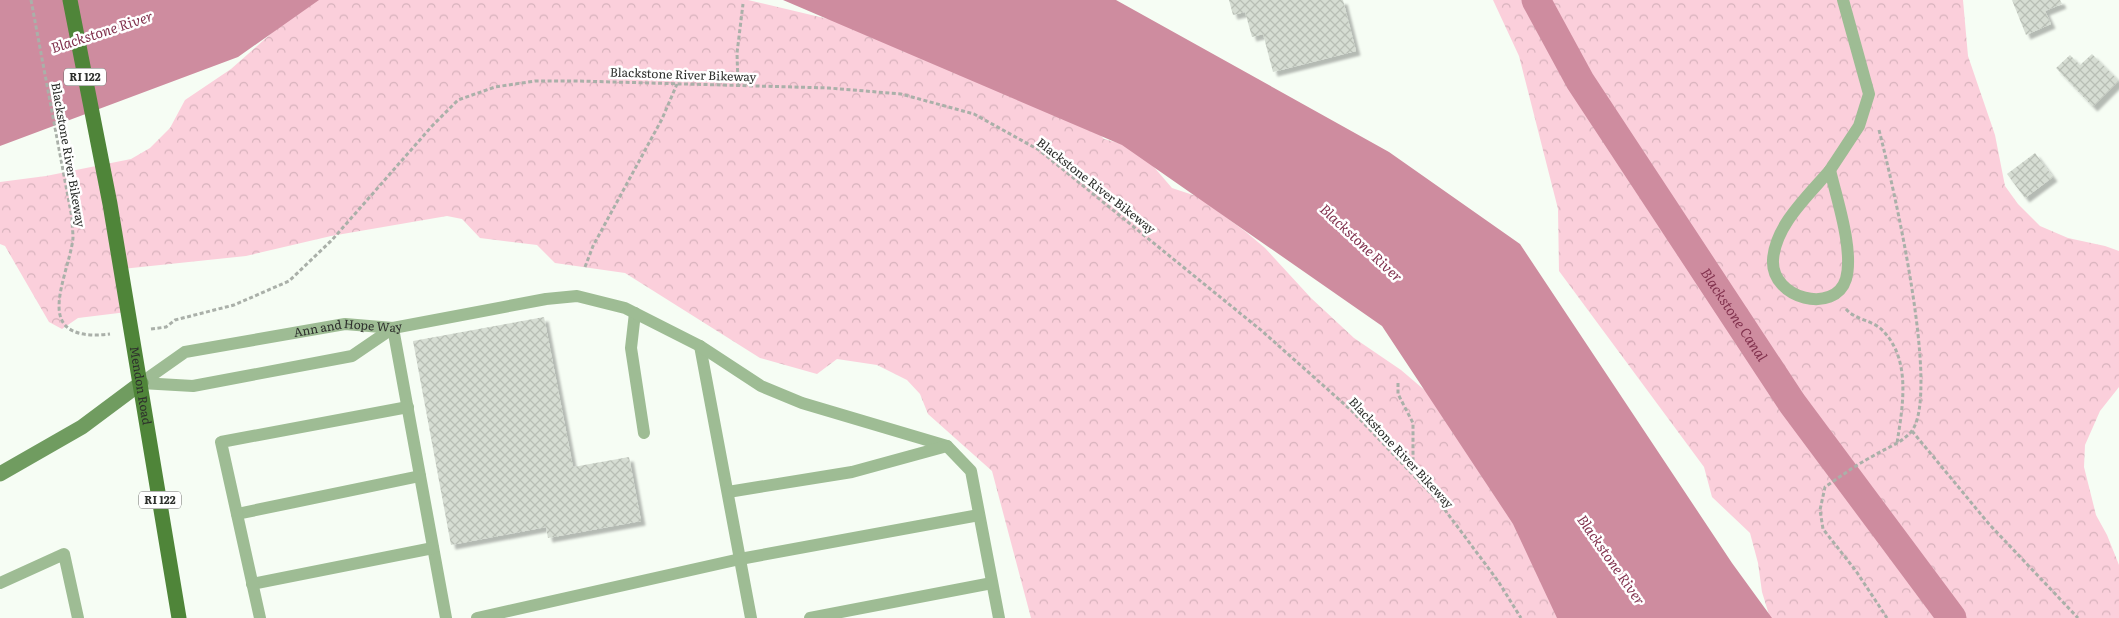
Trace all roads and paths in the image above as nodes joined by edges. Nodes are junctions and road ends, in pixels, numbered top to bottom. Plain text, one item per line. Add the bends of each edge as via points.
1 (31, 0) edge
2 (70, 0) edge
3 (1843, 0) edge
4 (743, 4) dead end
5 (677, 84) junction
6 (738, 85) junction
7 (1870, 94) junction
8 (1830, 170) junction
9 (585, 267) dead end
10 (1838, 290) junction
11 (635, 313) junction
12 (393, 328) junction
13 (131, 332) junction
14 (700, 346) junction
15 (141, 383) junction
16 (1398, 383) dead end
17 (408, 407) junction
18 (1912, 431) junction
19 (644, 433) dead end
20 (1897, 444) junction
21 (947, 446) junction
22 (0, 474) edge
23 (420, 476) junction
24 (1428, 491) junction
25 (728, 492) junction
26 (237, 514) junction
27 (979, 515) junction
28 (433, 548) junction
29 (740, 558) junction
30 (0, 583) edge
31 (992, 583) junction
32 (252, 584) junction
33 (78, 618) edge
34 (179, 618) edge
35 (260, 618) edge
36 (446, 618) edge
37 (477, 618) edge
38 (751, 618) edge
39 (810, 618) edge
40 (999, 618) edge
41 (1521, 618) edge
42 (1887, 618) edge
43 (2078, 618) edge

1 - 13 path, Blackstone River Bikeway via 72,218 73,237 63,282 60,316 66,326 89,337
2 - 13 main road, Mendon Road / RI 122 via 101,154
3 - 7 lane
4 - 6 path via 737,53
5 - 6 path, Blackstone River Bikeway
5 - 9 path
5 - 13 path, Blackstone River Bikeway via 535,82 495,87 458,100 332,240 289,282 234,306 175,320 166,327
6 - 24 path, Blackstone River Bikeway via 901,94 974,114 1032,145 1262,331 1352,411
7 - 8 lane via 1859,126
7 - 18 path via 1893,183 1921,350 1920,400
8 - 10 lane via 1845,234 1847,258 1846,279
8 - 10 lane via 1788,222 1773,259 1780,284 1796,296 1816,299
10 - 20 path via 1848,311 1876,325 1887,335 1899,356 1903,394
11 - 12 lane via 577,296
11 - 14 lane
11 - 19 lane via 631,348
12 - 15 lane, Ann and Hope Way via 352,356 192,386
12 - 15 lane, Ann and Hope Way via 345,324 185,352
12 - 17 lane
13 - 15 main road, Mendon Road / RI 122
14 - 21 lane via 761,386 802,403
14 - 25 lane
15 - 22 main road, Ann and Hope Way via 82,427
15 - 34 main road, Mendon Road / RI 122
16 - 24 path via 1398,394 1413,423 1413,462
17 - 23 lane
17 - 26 lane via 221,442
18 - 20 path
18 - 43 path via 1988,524
20 - 42 path via 1825,487 1820,510 1823,529
21 - 25 lane via 852,472
21 - 27 lane via 971,471
23 - 26 lane
23 - 28 lane
24 - 41 path, Blackstone River Bikeway via 1498,581
25 - 29 lane
26 - 32 lane
27 - 29 lane
27 - 31 lane
28 - 32 lane
28 - 36 lane
29 - 37 lane
29 - 38 lane
30 - 33 lane via 64,554
31 - 39 lane
31 - 40 lane
32 - 35 lane

